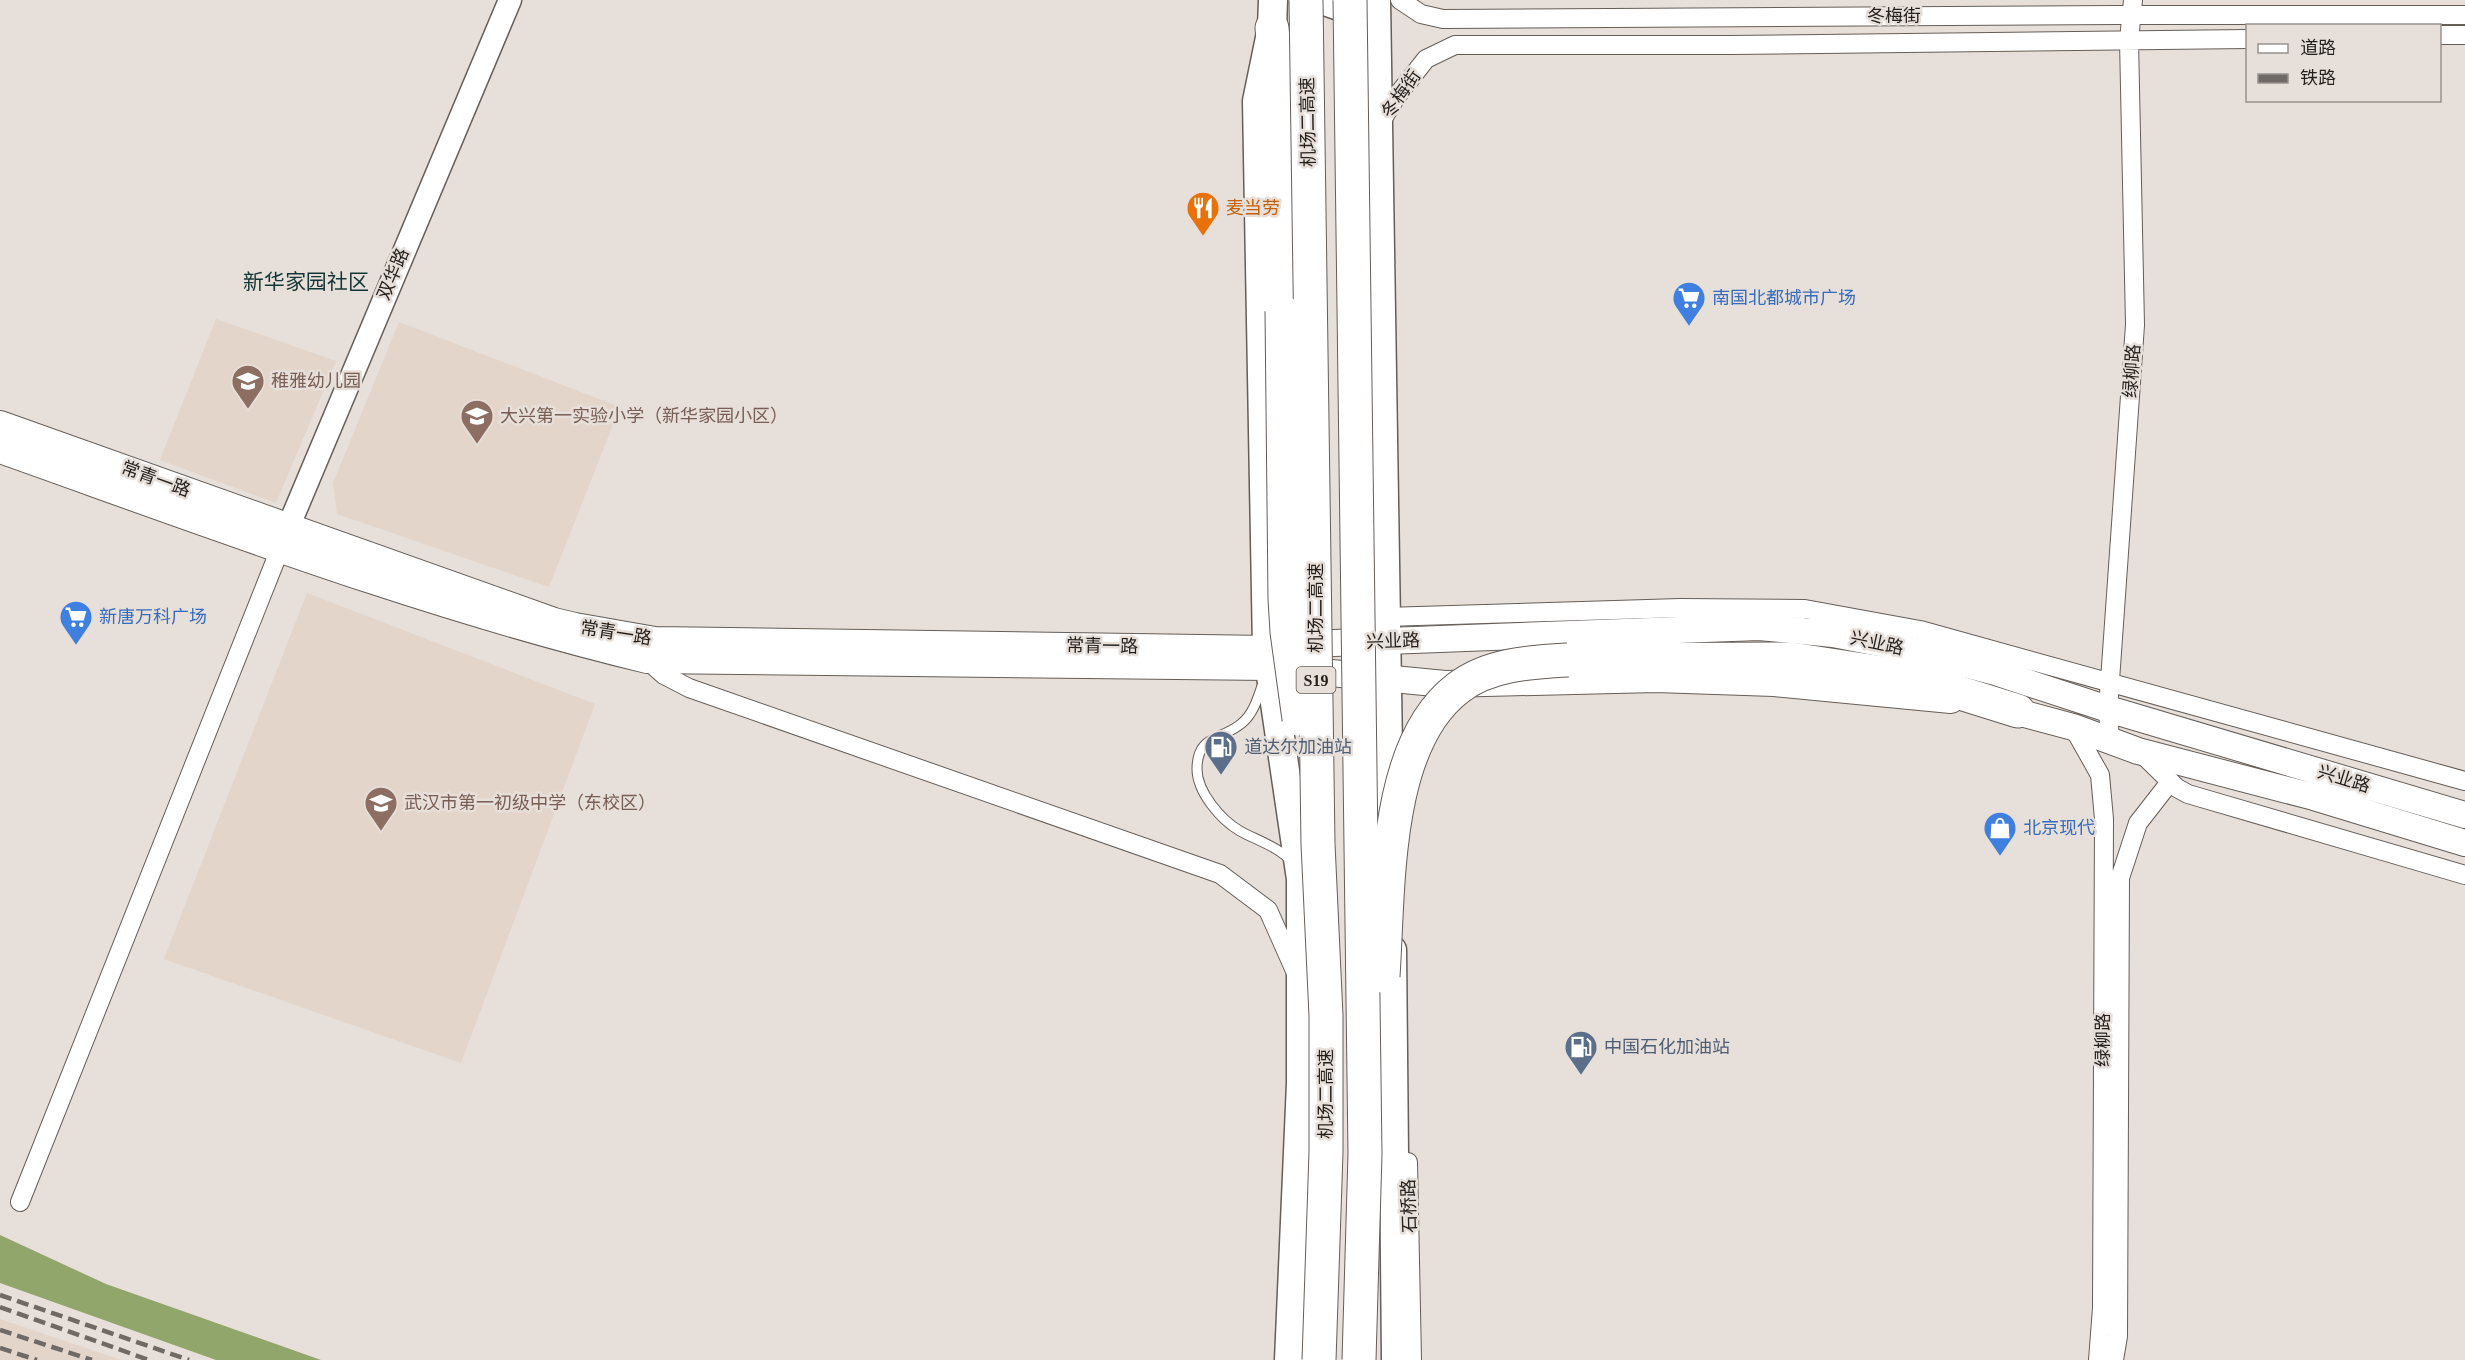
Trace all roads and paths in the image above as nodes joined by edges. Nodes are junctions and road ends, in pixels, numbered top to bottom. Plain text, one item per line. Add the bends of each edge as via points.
1 (510, 0) edge
2 (1306, 0) edge
3 (1322, 0) edge
4 (1350, 0) edge
5 (1400, 0) edge
6 (2133, 8) edge
7 (1377, 9) edge
8 (1273, 14) edge
9 (2465, 15) edge
10 (2465, 35) edge
11 (2441, 36) edge
12 (2246, 39) edge
13 (2129, 40) junction
14 (1378, 126) junction
15 (0, 424) edge
16 (0, 450) edge
17 (283, 537) junction
18 (1385, 629) junction
19 (1268, 658) junction
20 (647, 660) junction
21 (1386, 680) junction
22 (2110, 681) junction
23 (2108, 709) junction
24 (2018, 711) junction
25 (2073, 727) junction
26 (2110, 741) junction
27 (2138, 751) junction
28 (2465, 781) edge
29 (2170, 782) junction
30 (2465, 815) edge
31 (2465, 843) edge
32 (1318, 844) junction
33 (2465, 875) edge
34 (1301, 879) junction
35 (1301, 984) junction
36 (1393, 1054) junction
37 (1365, 1154) junction
38 (20, 1202) dead end
39 (1289, 1360) edge
40 (1319, 1360) edge
41 (1359, 1360) edge
42 (1396, 1360) edge
43 (1412, 1360) edge
44 (2098, 1360) edge
45 (2114, 1360) edge

1 - 17 street, 双华路
2 - 32 highway, 机场二高速 / S19, bridge
3 - 7 main road
4 - 37 highway, S19, bridge
5 - 6 street, 冬梅街 via 1421,14 1443,19
6 - 9 street, 冬梅街
6 - 13 street, 绿柳路
7 - 14 main road
8 - 19 main road via 1257,101
8 - 32 highway, bridge via 1279,97 1287,632
10 - 11 street
12 - 13 street, 冬梅街
13 - 14 street, 冬梅街 via 1455,45 1426,58
13 - 22 street, 绿柳路 via 2135,325
14 - 18 main road
15 - 17 main road, 常青一路
16 - 17 main road, 常青一路
17 - 19 main road, 常青一路 via 554,621 655,640
17 - 20 main road, 常青一路 via 547,636
17 - 38 street
18 - 19 main road, 兴业路
18 - 21 main road
18 - 22 street via 1680,608 1805,609 1920,630
18 - 23 main road, 兴业路 via 1759,627 1833,634 1995,672
19 - 20 main road, 常青一路
19 - 21 main road, 兴业路
19 - 34 main road
19 - 34 lane via 1254,708 1242,723 1208,740 1197,771 1207,798 1220,814 1237,829 1289,859
20 - 35 street, 常青一路 via 664,675 689,688 1220,874 1268,910
21 - 24 main road, 兴业路 via 1446,684 1656,679 1774,683 1932,697
21 - 36 main road
22 - 23 street, 绿柳路
22 - 28 street
23 - 26 street, 绿柳路
23 - 30 main road, 兴业路
24 - 25 main road, 兴业路
24 - 37 highway, bridge via 1908,677 1791,659 1527,662 1489,672 1458,688 1416,742 1402,778 1393,830
25 - 26 main road, 兴业路
25 - 44 street, 绿柳路 via 2100,776 2104,819 2102,1308
26 - 27 main road, 兴业路
27 - 29 street
27 - 31 main road, 兴业路 via 2314,797
29 - 33 street via 2188,794
29 - 45 street, 绿柳路 via 2138,823 2120,878 2118,1336
32 - 40 highway, 机场二高速 / S19, bridge via 1326,1016
34 - 35 main road
35 - 39 main road via 1301,1083
36 - 42 main road
36 - 43 street, 石桥路 via 1404,1083
37 - 41 highway, S19, bridge

